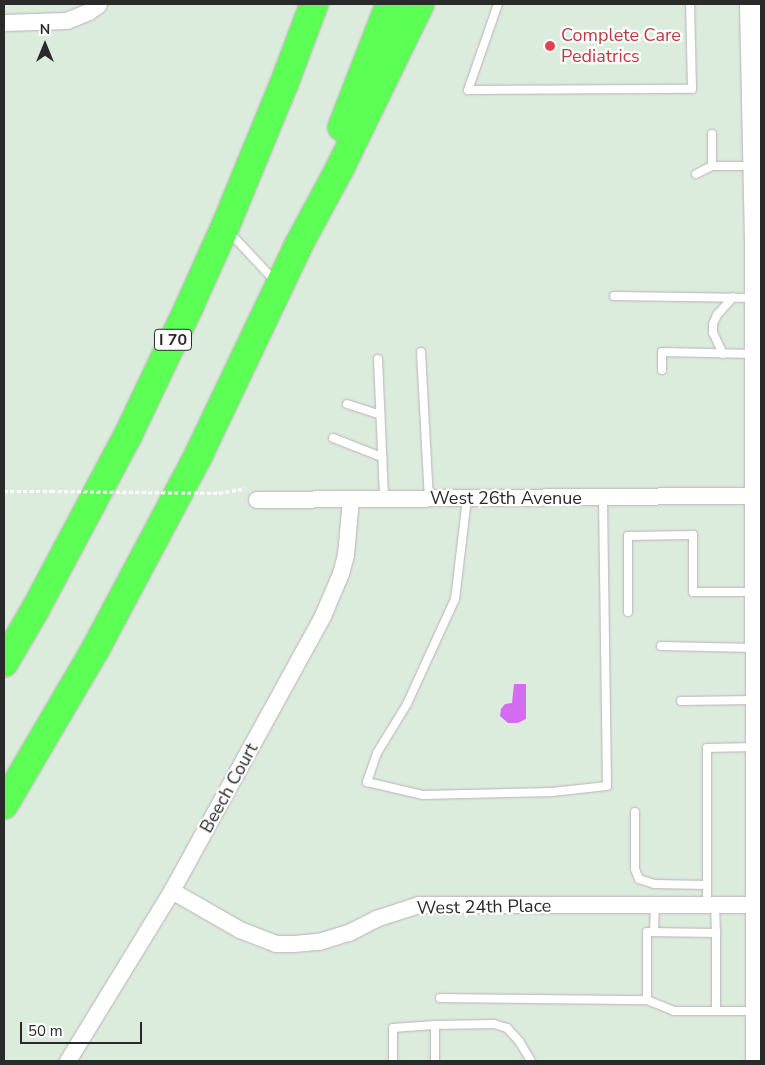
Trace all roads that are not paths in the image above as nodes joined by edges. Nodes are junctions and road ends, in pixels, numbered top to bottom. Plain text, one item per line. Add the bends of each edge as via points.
1 (314, 4) edge
2 (390, 4) edge
3 (420, 4) edge
4 (498, 4) edge
5 (690, 4) edge
6 (750, 4) edge
7 (99, 5) dead end
8 (4, 23) edge
9 (756, 69) edge
10 (712, 134) dead end
11 (712, 166) junction
12 (754, 166) junction
13 (696, 174) dead end
14 (225, 227) junction
15 (758, 238) edge
16 (298, 246) junction
17 (757, 284) edge
18 (279, 285) junction
19 (614, 296) dead end
20 (733, 297) junction
21 (421, 352) dead end
22 (723, 354) junction
23 (378, 359) dead end
24 (757, 368) edge
25 (662, 370) dead end
26 (347, 404) dead end
27 (380, 415) junction
28 (334, 438) dead end
29 (382, 457) junction
30 (758, 491) edge
31 (252, 494) road end
32 (603, 497) junction
33 (429, 498) junction
34 (467, 498) junction
35 (351, 499) junction
36 (384, 499) junction
37 (759, 524) edge
38 (759, 555) edge
39 (756, 592) junction
40 (628, 612) dead end
41 (661, 646) dead end
42 (758, 654) edge
43 (4, 663) edge
44 (758, 698) edge
45 (681, 701) dead end
46 (756, 747) junction
47 (758, 778) edge
48 (4, 805) edge
49 (635, 812) dead end
50 (758, 817) edge
51 (759, 865) edge
52 (707, 885) junction
53 (172, 891) junction
54 (758, 902) edge
55 (655, 905) junction
56 (711, 905) junction
57 (654, 932) junction
58 (716, 934) junction
59 (440, 998) dead end
60 (647, 1000) junction
61 (716, 1011) junction
62 (756, 1011) junction
63 (435, 1025) junction
64 (68, 1061) edge
65 (393, 1061) edge
66 (435, 1061) edge
67 (531, 1061) edge
68 (756, 1061) edge

1 - 14 highway, I 70
2 - 16 highway
3 - 16 highway
4 - 5 lane via 468,90 692,89
6 - 9 street
7 - 8 street via 67,21
9 - 12 street
10 - 11 lane
11 - 12 lane
11 - 13 lane
12 - 15 street
14 - 18 lane
14 - 43 highway, I 70 via 129,433
15 - 17 street
16 - 18 highway
17 - 20 lane
17 - 24 street
18 - 48 highway via 199,454 136,574
19 - 20 lane
20 - 22 lane via 713,324 713,333
21 - 33 lane
22 - 24 lane
22 - 25 lane via 662,352
23 - 27 lane
24 - 30 street
26 - 27 lane
27 - 29 lane
28 - 29 lane
29 - 36 lane
30 - 32 street, West 26th Avenue
30 - 37 street
31 - 35 street, West 26th Avenue
32 - 34 street, West 26th Avenue
32 - 34 lane via 607,786 552,792 423,795 367,782 377,753 407,704 455,599
33 - 34 street, West 26th Avenue
33 - 36 street, West 26th Avenue
35 - 36 street, West 26th Avenue
35 - 53 street, Beech Court via 346,555 334,593
37 - 38 street
38 - 39 street
39 - 40 lane via 693,592 693,534 628,536
39 - 42 street
41 - 42 lane
42 - 44 street
44 - 45 lane
44 - 46 street
46 - 47 street
46 - 52 lane via 707,748
47 - 50 street
49 - 52 lane via 635,869 640,879 654,884
50 - 51 street
51 - 54 street
52 - 56 lane
53 - 55 street, West 24th Place via 240,930 276,944 319,942 419,905
53 - 64 street, Beech Court
54 - 56 street, West 24th Place
54 - 62 street
55 - 56 street, West 24th Place
55 - 57 lane
56 - 58 lane
57 - 58 lane
57 - 60 lane via 647,932
58 - 61 lane
59 - 60 lane
60 - 61 lane via 674,1011
61 - 62 lane
62 - 68 street
63 - 65 lane via 393,1028
63 - 66 lane
63 - 67 lane via 494,1024 507,1028

